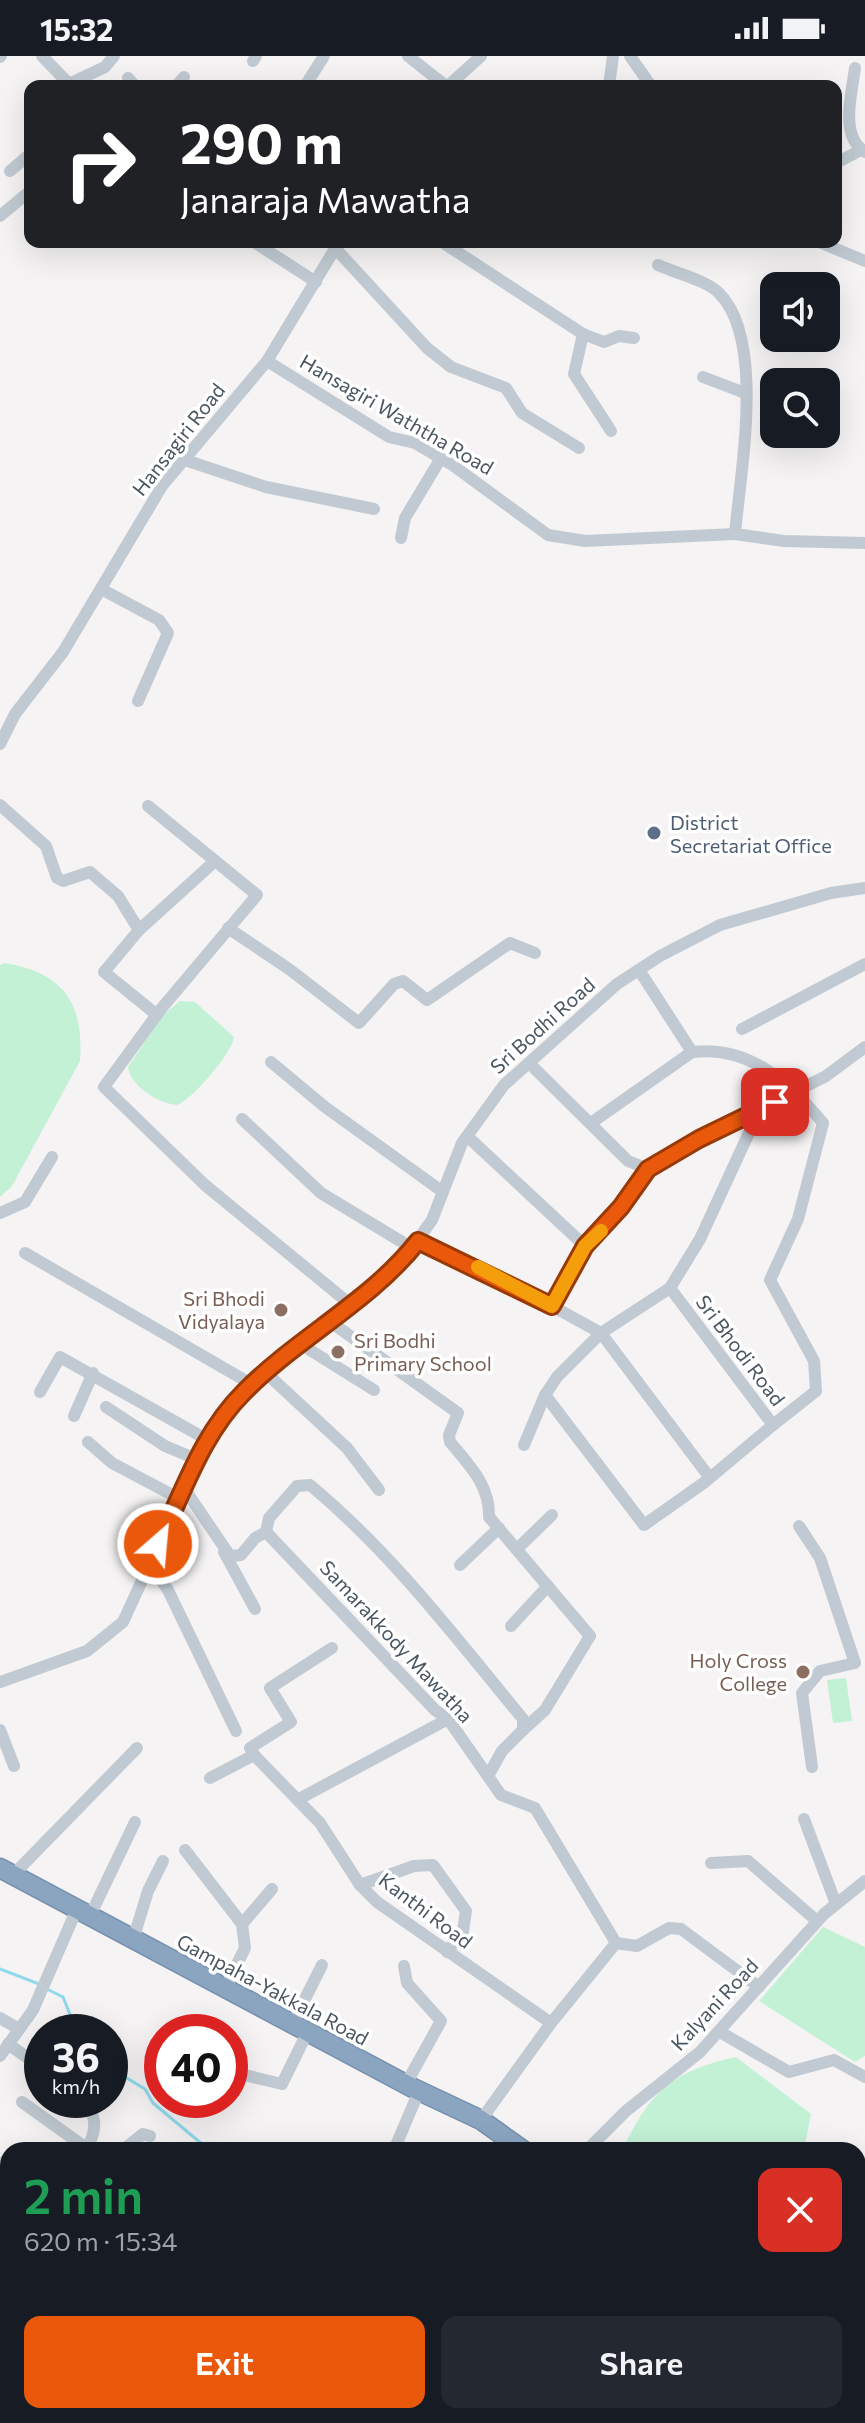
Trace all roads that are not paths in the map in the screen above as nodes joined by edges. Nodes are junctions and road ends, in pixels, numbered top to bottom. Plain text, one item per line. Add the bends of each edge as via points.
1 (42, 56) edge
2 (114, 56) edge
3 (324, 56) edge
4 (408, 56) edge
5 (481, 56) edge
6 (613, 56) edge
7 (630, 56) edge
8 (855, 68) dead end
9 (65, 80) edge
10 (80, 80) edge
11 (309, 80) edge
12 (442, 80) edge
13 (455, 80) edge
14 (610, 80) edge
15 (647, 80) edge
16 (863, 151) edge
17 (24, 159) edge
18 (842, 160) edge
19 (10, 171) dead end
20 (24, 196) edge
21 (0, 216) edge
22 (263, 248) edge
23 (335, 248) edge
24 (340, 248) edge
25 (451, 248) edge
26 (834, 248) edge
27 (865, 261) edge
28 (658, 265) dead end
29 (316, 282) junction
30 (583, 334) junction
31 (634, 338) dead end
32 (267, 361) junction
33 (703, 377) dead end
34 (745, 393) junction
35 (611, 431) dead end
36 (579, 448) dead end
37 (441, 458) junction
38 (182, 459) junction
39 (374, 509) dead end
40 (735, 534) junction
41 (401, 538) dead end
42 (865, 543) edge
43 (103, 590) junction
44 (138, 701) dead end
45 (0, 744) edge
46 (0, 805) edge
47 (148, 806) dead end
48 (215, 861) junction
49 (865, 888) edge
50 (228, 928) junction
51 (139, 930) junction
52 (535, 953) dead end
53 (865, 964) edge
54 (639, 970) junction
55 (157, 1015) junction
56 (742, 1029) dead end
57 (865, 1047) edge
58 (692, 1052) junction
59 (271, 1062) dead end
60 (530, 1064) junction
61 (794, 1093) junction
62 (760, 1109) junction
63 (242, 1119) dead end
64 (591, 1123) junction
65 (467, 1136) junction
66 (52, 1157) dead end
67 (648, 1169) junction
68 (443, 1192) junction
69 (0, 1213) edge
70 (415, 1244) junction
71 (585, 1246) junction
72 (25, 1253) dead end
73 (670, 1288) junction
74 (351, 1305) junction
75 (552, 1306) junction
76 (332, 1323) junction
77 (601, 1333) junction
78 (302, 1345) junction
79 (265, 1372) junction
80 (93, 1373) junction
81 (253, 1385) junction
82 (374, 1390) dead end
83 (40, 1392) dead end
84 (545, 1395) junction
85 (106, 1407) dead end
86 (74, 1416) dead end
87 (773, 1425) junction
88 (206, 1439) junction
89 (88, 1442) dead end
90 (524, 1445) dead end
91 (196, 1459) junction
92 (710, 1478) junction
93 (379, 1490) dead end
94 (182, 1493) junction
95 (552, 1515) dead end
96 (799, 1526) dead end
97 (499, 1528) junction
98 (266, 1532) junction
99 (517, 1549) junction
100 (223, 1550) junction
101 (150, 1565) junction
102 (460, 1565) dead end
103 (548, 1586) junction
104 (255, 1609) dead end
105 (511, 1626) dead end
106 (332, 1648) dead end
107 (860, 1662) edge
108 (0, 1682) edge
109 (448, 1719) junction
110 (523, 1730) junction
111 (236, 1731) dead end
112 (1, 1736) edge
113 (137, 1748) dead end
114 (254, 1755) junction
115 (14, 1766) dead end
116 (812, 1767) dead end
117 (488, 1776) junction
118 (210, 1778) dead end
119 (299, 1799) junction
120 (804, 1819) dead end
121 (135, 1822) dead end
122 (185, 1850) dead end
123 (163, 1861) dead end
124 (711, 1863) dead end
125 (7, 1871) edge
126 (865, 1881) edge
127 (360, 1885) junction
128 (272, 1889) dead end
129 (836, 1904) junction
130 (83, 1914) junction
131 (817, 1921) junction
132 (242, 1924) junction
133 (133, 1940) junction
134 (616, 1943) junction
135 (447, 1952) junction
136 (322, 1965) dead end
137 (404, 1966) dead end
138 (759, 1987) junction
139 (225, 1989) junction
140 (0, 2018) edge
141 (551, 2023) junction
142 (300, 2027) junction
143 (19, 2029) junction
144 (720, 2032) junction
145 (8, 2044) junction
146 (24, 2055) edge
147 (0, 2056) edge
148 (248, 2076) edge
149 (865, 2077) edge
150 (412, 2087) junction
151 (22, 2102) dead end
152 (93, 2118) edge
153 (481, 2120) junction
154 (150, 2136) dead end
155 (78, 2142) edge
156 (91, 2142) edge
157 (133, 2142) edge
158 (396, 2142) edge
159 (512, 2142) edge
160 (595, 2142) edge

1 - 9 street
2 - 10 street
3 - 11 street
4 - 12 street
5 - 13 street
6 - 14 street
7 - 15 street
8 - 16 street via 849,125
16 - 18 street
17 - 19 street
20 - 21 street
22 - 29 street
23 - 29 street, Hansagiri Road
24 - 36 street via 427,348 451,367 506,388 522,413
25 - 30 street
26 - 27 street
28 - 34 street via 718,292 736,317
29 - 32 street, Hansagiri Road
30 - 31 street via 604,342
30 - 35 street via 574,374
32 - 37 street, Hansagiri Waththa Road via 389,437 415,443
32 - 38 street, Hansagiri Road
33 - 34 street
34 - 40 street
37 - 40 street, Hansagiri Waththa Road via 548,535 585,541
37 - 41 street via 405,518
38 - 39 street via 266,487
38 - 43 street, Hansagiri Road
40 - 42 street, Hansagiri Waththa Road
43 - 44 street via 159,620 168,633
43 - 45 street, Hansagiri Road via 15,714
46 - 51 street via 46,846 57,878 63,881 90,872 118,896
47 - 48 street
48 - 50 street via 257,895
48 - 51 street
49 - 54 street, Sri Bodhi Road via 720,925
50 - 52 street via 359,1023 394,984 403,981 427,1000 510,943
50 - 55 street
51 - 55 street via 104,972
53 - 56 street
54 - 58 street
54 - 60 street, Sri Bodhi Road via 581,1014
55 - 74 street via 104,1087 205,1185
57 - 61 street
58 - 61 street, Sri Bhodi Road via 717,1049 736,1054
58 - 64 street
59 - 68 street
60 - 64 street
60 - 65 street, Sri Bodhi Road via 504,1085
61 - 62 street
61 - 87 street, Sri Bhodi Road via 823,1123 822,1136 798,1219 770,1280 814,1361 816,1391
62 - 67 street
62 - 73 street, Sri Bhodi Road via 700,1239
63 - 70 street via 321,1193
64 - 67 street via 628,1161
65 - 68 street, Sri Bodhi Road
65 - 71 street
66 - 69 street via 25,1202
67 - 71 street
68 - 70 street, Sri Bodhi Road
70 - 74 street, Sri Bodhi Road
70 - 75 street
71 - 75 street
72 - 81 street
73 - 77 street
73 - 87 street, Sri Bhodi Road
74 - 76 street, Sri Bodhi Road
75 - 77 street
76 - 78 street, Sri Bodhi Road
76 - 97 street via 458,1413 450,1442 478,1476 489,1501 489,1517
77 - 84 street
77 - 92 street
78 - 79 street, Sri Bodhi Road
78 - 82 street
79 - 81 street, Sri Bodhi Road
79 - 93 street via 347,1448
80 - 83 street via 60,1357
80 - 86 street
80 - 88 street
81 - 88 street, Sri Bodhi Road
84 - 90 street
84 - 92 street via 644,1525
85 - 91 street via 165,1446
87 - 92 street
88 - 91 street, Sri Bodhi Road
89 - 94 street via 112,1463
91 - 94 street, Sri Bodhi Road
94 - 100 street
94 - 101 street, Sri Bodhi Road
95 - 99 street
96 - 107 street via 820,1558
97 - 99 street
97 - 102 street
98 - 100 street via 236,1558
98 - 109 street, Samarakkody Mawatha
98 - 110 street via 269,1518 297,1486 310,1485 437,1611 523,1719
99 - 103 street
100 - 104 street
101 - 108 street, Sri Bodhi Road via 123,1622 87,1651
101 - 111 street via 168,1590
103 - 105 street
103 - 110 street via 590,1636 559,1691
106 - 114 street via 270,1688 291,1722 250,1748
107 - 116 street via 820,1671 802,1693
109 - 117 street, Samarakkody Mawatha
109 - 119 street
110 - 117 street
112 - 115 street
113 - 125 street
114 - 118 street
114 - 119 street, Kanthi Road
117 - 134 street, Samarakkody Mawatha via 501,1795 535,1808
119 - 127 street, Kanthi Road
120 - 129 street
121 - 130 street
122 - 132 street
123 - 133 street
124 - 131 street via 748,1861
125 - 130 highway, Gampaha-Yakkala Road
126 - 129 street, Kalyani Road
127 - 135 street, Kanthi Road
127 - 135 street via 414,1866 433,1865 466,1911 463,1931
128 - 132 street
129 - 131 street, Kalyani Road
130 - 133 highway, Gampaha-Yakkala Road
130 - 143 street
131 - 138 street, Kalyani Road
132 - 139 street via 245,1948
133 - 139 highway, Gampaha-Yakkala Road
134 - 138 street via 637,1946 669,1928 681,1929
134 - 141 street
135 - 141 street, Kanthi Road
136 - 142 street
137 - 150 street via 407,1983 441,2021
138 - 144 street, Kalyani Road
139 - 142 highway, Gampaha-Yakkala Road
140 - 143 street
141 - 153 street
142 - 148 street via 282,2084
142 - 150 highway, Gampaha-Yakkala Road
143 - 145 street
144 - 149 street via 789,2072 834,2060
144 - 160 street, Kalyani Road
145 - 146 street
145 - 147 street
150 - 153 highway, Gampaha-Yakkala Road
150 - 158 street
151 - 155 street
152 - 156 street
153 - 159 highway, Gampaha-Yakkala Road
154 - 157 street via 143,2134

